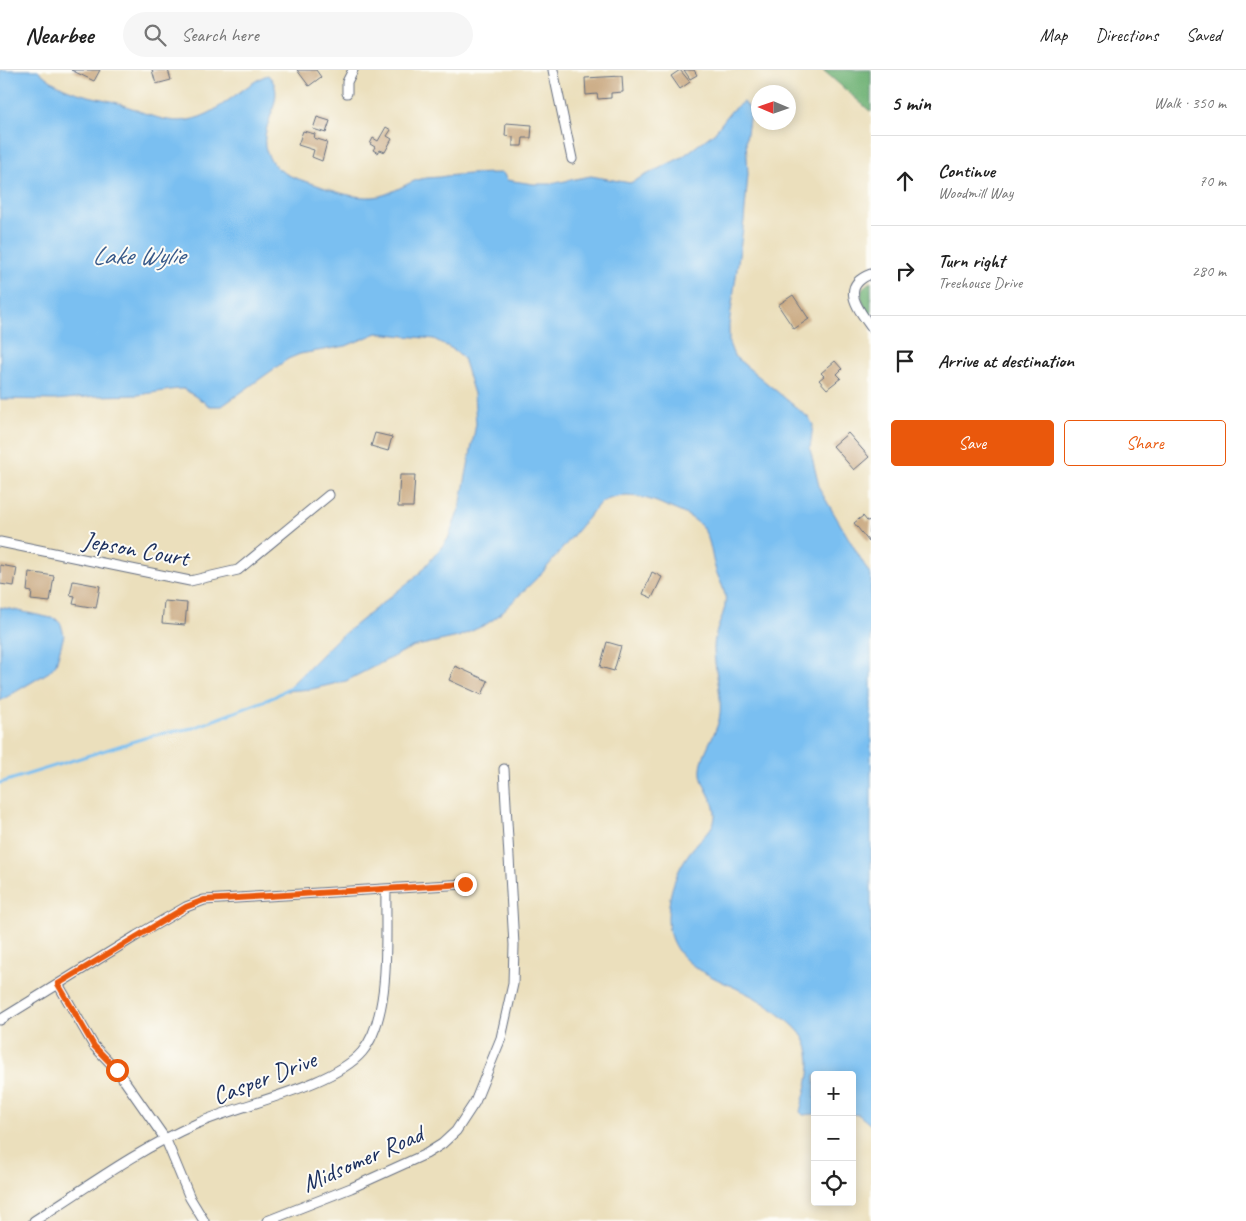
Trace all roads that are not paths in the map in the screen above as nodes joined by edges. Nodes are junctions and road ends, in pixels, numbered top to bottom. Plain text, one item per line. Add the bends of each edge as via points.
1 (353, 70) edge
2 (553, 70) edge
3 (347, 93) dead end
4 (572, 159) dead end
5 (871, 274) edge
6 (871, 328) edge
7 (329, 495) dead end
8 (0, 542) edge
9 (504, 770) dead end
10 (465, 884) dead end
11 (386, 890) junction
12 (58, 984) junction
13 (0, 1020) edge
14 (166, 1140) junction
15 (34, 1221) edge
16 (204, 1221) edge
17 (266, 1221) edge

1 - 3 street via 347,82
2 - 4 street
5 - 6 street via 859,280 854,289 855,302
7 - 8 street, Jepson Court via 238,570 190,581
9 - 17 street, Midsomer Road via 514,945 513,984 501,1038 475,1102 456,1130 426,1154
10 - 11 street
11 - 12 street via 204,900 186,907
11 - 14 street, Casper Drive via 383,998 375,1028 362,1052 326,1077 197,1124
12 - 13 street
12 - 14 street via 94,1046 117,1070
14 - 15 street, Casper Drive
14 - 16 street via 190,1198

